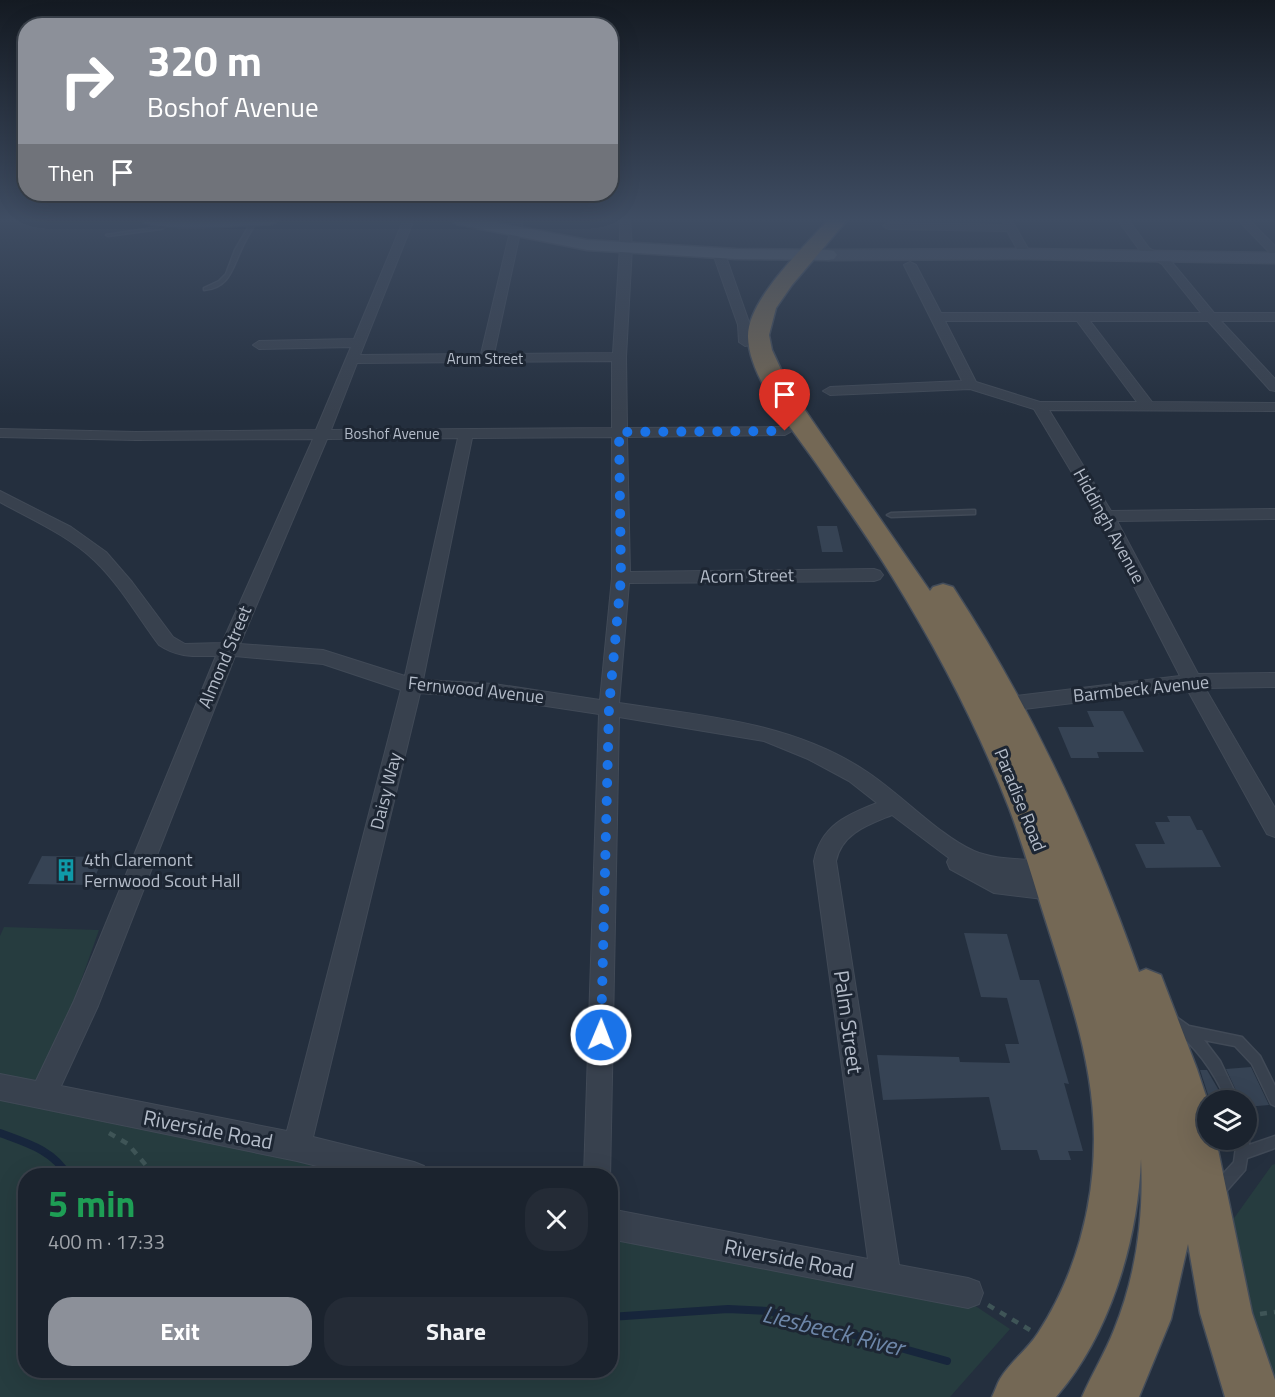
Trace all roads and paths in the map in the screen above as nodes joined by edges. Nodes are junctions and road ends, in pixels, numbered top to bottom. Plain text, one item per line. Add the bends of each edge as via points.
1 (218, 284) edge
2 (382, 284) edge
3 (503, 284) edge
4 (624, 284) edge
5 (730, 284) edge
6 (782, 284) edge
7 (801, 284) edge
8 (920, 284) edge
9 (1184, 284) edge
10 (206, 290) dead end
11 (1081, 316) junction
12 (1210, 316) junction
13 (937, 317) junction
14 (1275, 317) edge
15 (745, 342) dead end
16 (259, 345) dead end
17 (355, 351) junction
18 (619, 357) junction
19 (486, 359) junction
20 (971, 385) junction
21 (1275, 387) edge
22 (830, 391) dead end
23 (1039, 406) junction
24 (1148, 407) junction
25 (1275, 407) edge
26 (785, 431) dead end
27 (0, 432) edge
28 (619, 432) junction
29 (322, 434) junction
30 (466, 434) junction
31 (0, 496) edge
32 (972, 513) dead end
33 (1275, 514) edge
34 (891, 515) junction
35 (1106, 516) junction
36 (874, 575) dead end
37 (621, 578) junction
38 (228, 649) junction
39 (1275, 680) edge
40 (1192, 681) junction
41 (412, 686) junction
42 (1007, 704) junction
43 (609, 707) junction
44 (894, 805) junction
45 (1275, 828) edge
46 (1070, 883) junction
47 (1109, 944) junction
48 (1152, 1003) junction
49 (1187, 1032) junction
50 (0, 1087) edge
51 (1228, 1090) edge
52 (43, 1096) junction
53 (1275, 1100) edge
54 (99, 1128) dead end
55 (1275, 1142) edge
56 (1257, 1144) edge
57 (297, 1147) junction
58 (1242, 1150) edge
59 (148, 1168) edge
60 (382, 1168) edge
61 (598, 1168) edge
62 (1205, 1203) junction
63 (618, 1226) edge
64 (886, 1277) junction
65 (969, 1293) joint
66 (1030, 1330) dead end
67 (1023, 1396) edge
68 (1110, 1397) edge
69 (1252, 1397) edge

1 - 10 lane
2 - 17 street, Almond Street
3 - 19 street
4 - 18 street
5 - 15 street via 744,325
6 - 46 highway, Paradise Road via 768,300 763,313 759,339 766,369 905,573 946,642 1026,806
7 - 34 highway, Paradise Road via 781,320 778,340 782,361 801,394
8 - 13 street
9 - 12 street
11 - 12 street
11 - 13 street
11 - 24 street
12 - 14 street
12 - 21 street
13 - 20 street
16 - 17 street, Arum Street
17 - 19 street, Arum Street
17 - 29 street, Almond Street
18 - 19 street, Arum Street
18 - 28 street
20 - 22 street
20 - 23 street
23 - 24 street
23 - 35 street, Hiddingh Avenue
24 - 25 street
26 - 28 street, Boshof Avenue
27 - 29 street, Boshof Avenue via 136,436
28 - 30 street, Boshof Avenue
28 - 37 street
29 - 30 street, Boshof Avenue
29 - 38 street, Almond Street
30 - 41 street, Daisy Way
31 - 38 street, Fernwood Avenue via 86,544 124,584 166,641 185,650
32 - 34 lane
33 - 35 street
34 - 42 highway, Paradise Road via 957,615
35 - 40 street, Hiddingh Avenue
36 - 37 street, Acorn Street
37 - 43 street
38 - 41 street, Fernwood Avenue via 323,657
38 - 52 street, Almond Street via 85,1005
39 - 40 street, Barmbeck Avenue
40 - 42 street, Barmbeck Avenue
40 - 45 street, Hiddingh Avenue
41 - 43 street, Fernwood Avenue via 494,691
41 - 57 street, Daisy Way
42 - 46 highway, Paradise Road via 1051,795
43 - 44 street, Fernwood Avenue via 766,734 815,753 856,775
43 - 61 street
44 - 46 street, Fernwood Avenue via 946,845 960,864 993,883
44 - 64 street, Palm Street via 844,827 829,842 825,861
46 - 47 highway, Paradise Road
46 - 67 highway, Paradise Road via 1092,1001 1110,1066 1118,1125 1115,1184 1101,1256 1088,1289 1056,1354
47 - 48 highway via 1141,976
47 - 68 highway, Paradise Road via 1152,1082 1166,1180 1155,1293 1130,1362
48 - 49 lane
48 - 62 highway via 1188,1114
49 - 51 lane via 1214,1060
49 - 53 lane via 1238,1041 1256,1060
50 - 52 street, Riverside Road
52 - 57 street, Riverside Road
54 - 59 path via 128,1144
55 - 56 lane
57 - 60 street, Riverside Road
58 - 62 lane via 1240,1164
62 - 69 highway via 1226,1313
63 - 64 street, Riverside Road
64 - 65 street, Riverside Road
65 - 66 path

